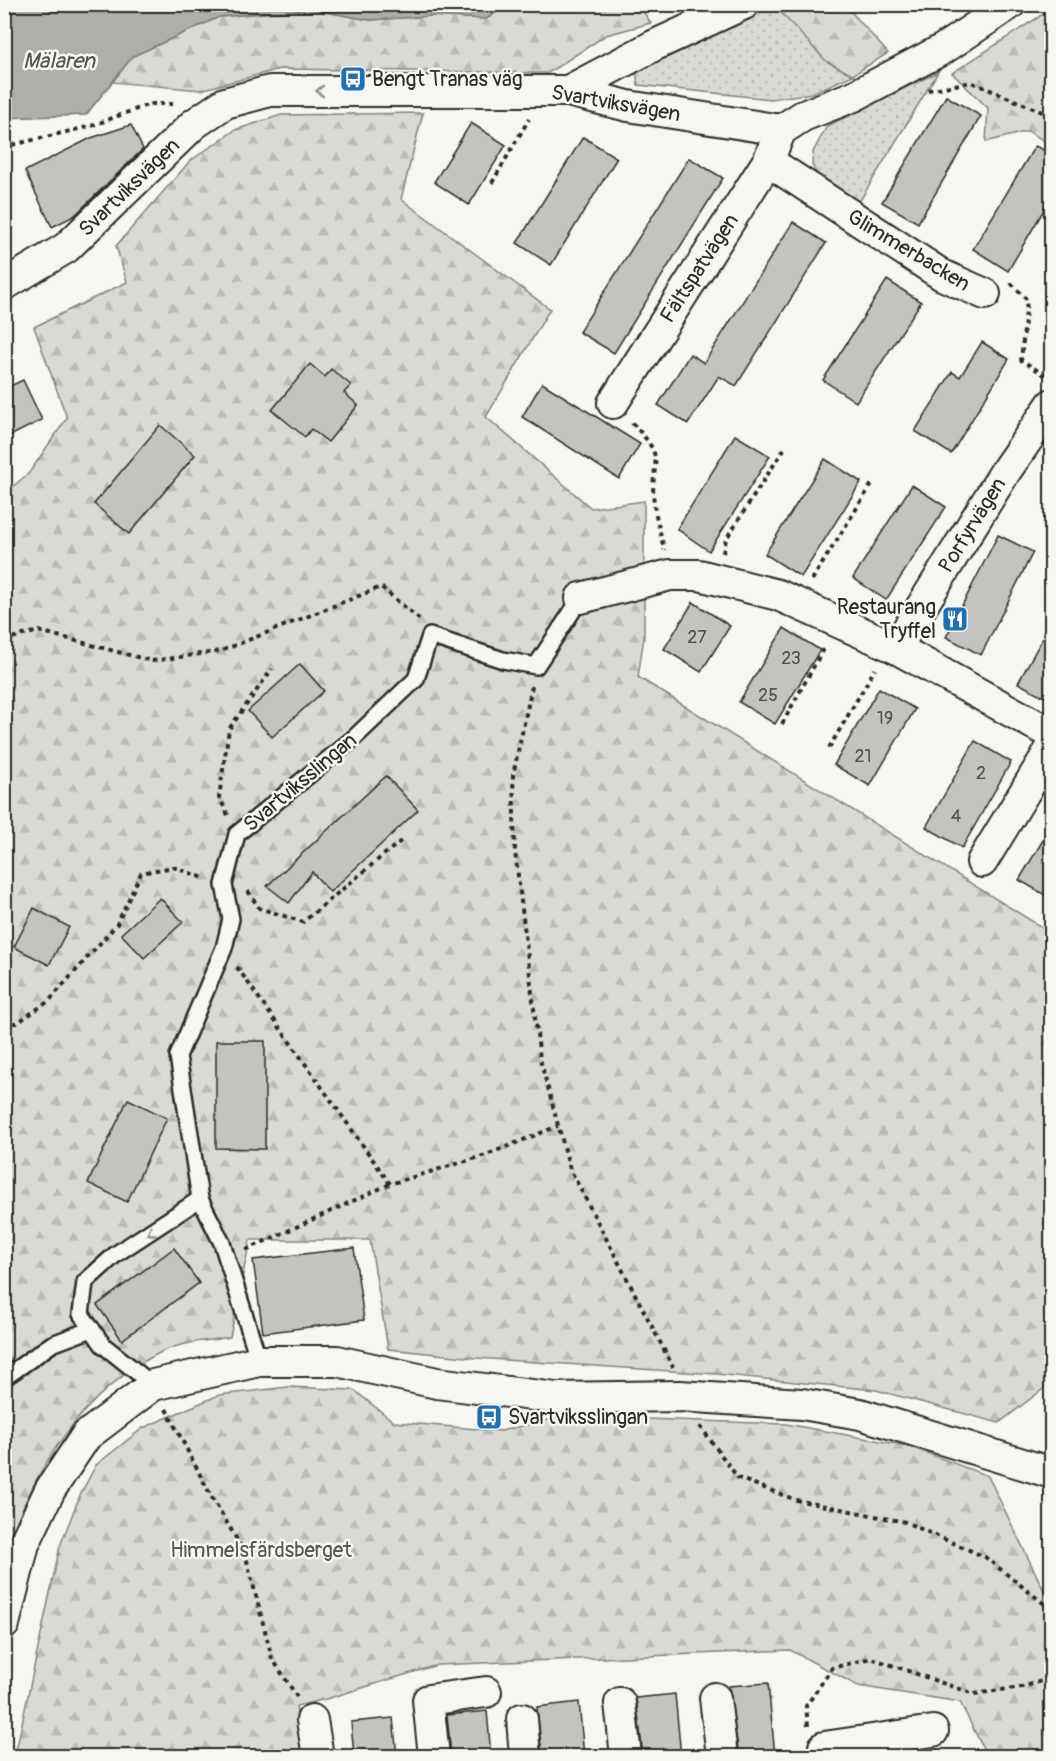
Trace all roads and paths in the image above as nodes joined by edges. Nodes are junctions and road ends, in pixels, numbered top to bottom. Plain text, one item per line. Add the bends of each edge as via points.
1 (744, 4) edge
2 (1010, 4) edge
3 (537, 91) junction
4 (568, 91) junction
5 (919, 92) dead end
6 (182, 104) dead end
7 (1052, 117) edge
8 (780, 130) junction
9 (4, 147) edge
10 (768, 161) junction
11 (492, 183) dead end
12 (4, 285) edge
13 (985, 294) joint
14 (1052, 379) edge
15 (613, 403) joint
16 (1052, 404) edge
17 (786, 446) dead end
18 (873, 482) dead end
19 (670, 575) junction
20 (718, 580) junction
21 (581, 598) joint
22 (797, 603) junction
23 (839, 622) junction
24 (430, 636) junction
25 (4, 640) edge
26 (893, 646) junction
27 (536, 666) junction
28 (272, 669) dead end
29 (782, 724) dead end
30 (1052, 734) edge
31 (1052, 747) edge
32 (829, 748) dead end
33 (237, 834) junction
34 (403, 838) dead end
35 (230, 862) junction
36 (982, 862) dead end
37 (224, 885) junction
38 (224, 948) junction
39 (4, 1023) edge
40 (558, 1126) junction
41 (390, 1184) junction
42 (200, 1199) junction
43 (225, 1260) junction
44 (92, 1329) junction
45 (259, 1361) junction
46 (673, 1367) dead end
47 (4, 1378) edge
48 (153, 1385) junction
49 (698, 1424) dead end
50 (1052, 1473) edge
51 (1052, 1610) edge
52 (4, 1624) edge
53 (1052, 1678) edge
54 (486, 1692) dead end
55 (715, 1698) dead end
56 (620, 1703) dead end
57 (806, 1706) dead end
58 (522, 1719) dead end
59 (312, 1720) joint
60 (933, 1731) dead end
61 (318, 1756) edge
62 (434, 1756) edge
63 (525, 1756) edge
64 (626, 1756) edge
65 (722, 1756) edge
66 (825, 1756) edge

1 - 4 street
2 - 8 street via 943,48
3 - 4 street, Svartviksvägen
3 - 11 path via 536,107
3 -> 12 street, Svartviksvägen via 270,92 225,103 194,124 66,248
4 - 8 street, Svartviksvägen via 628,106
5 - 7 path via 971,82
6 - 9 path via 150,104 91,126
8 - 10 street, Fältspatvägen
10 - 13 street, Glimmerbacken via 942,275
10 - 15 street, Fältspatvägen
13 - 14 path, Glimmerbacken via 1010,281 1027,300 1021,360
15 - 19 path via 648,440 656,456 654,502
16 - 26 street, Porfyrvägen
17 - 20 path via 726,539
18 - 22 path
19 - 20 street via 699,575
19 - 21 street
20 - 22 street
21 - 27 lane
22 - 23 street
23 - 26 street
23 - 29 path
24 - 25 path via 420,619 381,587 221,651 175,658 152,661 39,632
24 - 27 lane via 503,660
24 - 33 lane, Svartviksslingan via 416,680 311,776
26 - 30 street
26 - 32 path
27 - 40 path via 513,775 515,851 540,1059
28 - 33 path via 229,729 219,797
31 - 36 street
33 - 35 lane, Svartviksslingan
34 - 35 path via 303,922 258,908
35 - 37 lane, Svartviksslingan
37 - 38 lane, Svartviksslingan via 231,919
37 - 39 path via 172,867 141,873 117,924 49,1001 16,1023
38 - 41 path
38 - 42 lane, Svartviksslingan via 178,1056
40 - 41 path via 486,1155
40 - 46 path via 570,1169
41 - 43 path
42 - 43 lane, Svartviksslingan via 222,1243
42 -> 44 lane via 116,1254 85,1282 81,1314
43 - 45 lane, Svartviksslingan
44 - 47 lane via 52,1344
44 - 48 lane via 103,1345
45 - 48 street
45 - 50 street via 337,1361 437,1383 556,1398 680,1396 802,1404 881,1420
48 - 52 street via 86,1436 50,1490 24,1544
48 - 59 path via 245,1553 272,1658
49 - 51 path via 738,1478 796,1500 905,1522 985,1557
53 - 57 path via 974,1694 871,1658 832,1668
54 - 62 street via 428,1701
55 - 65 street
56 - 64 street
58 - 63 street
59 - 61 street
60 - 66 street via 824,1747

